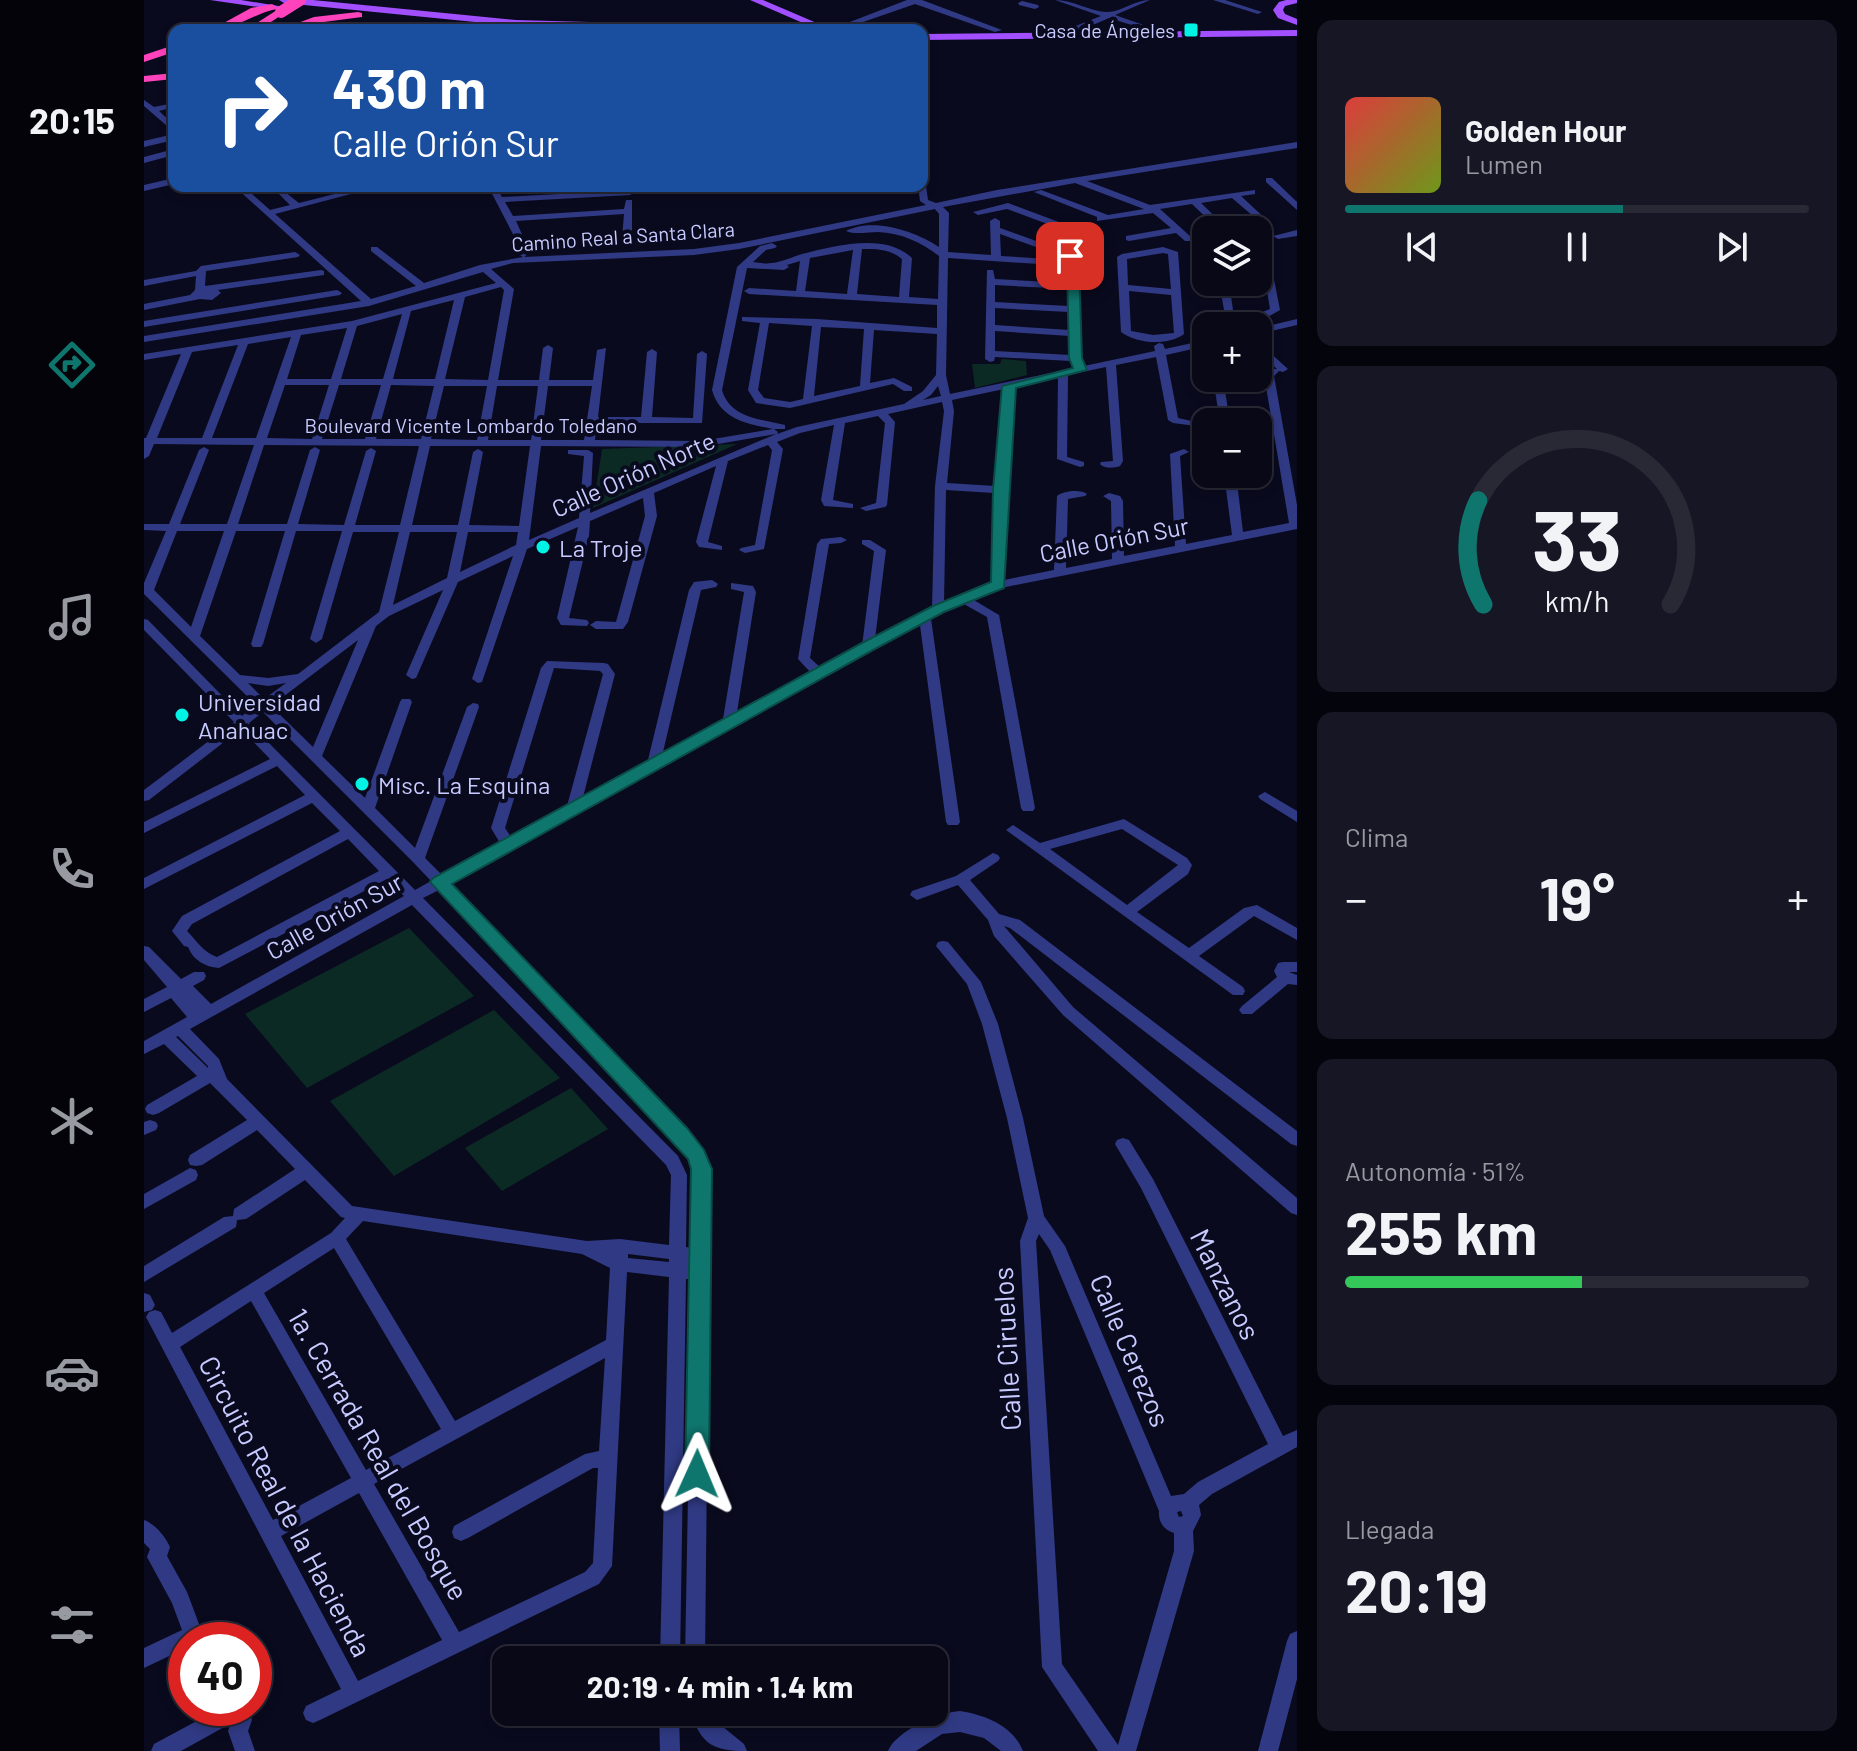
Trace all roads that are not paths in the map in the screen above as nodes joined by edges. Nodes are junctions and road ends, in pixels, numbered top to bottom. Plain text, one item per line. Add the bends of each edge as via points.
1 (215, 0) edge
2 (300, 0) edge
3 (336, 0) edge
4 (755, 0) edge
5 (914, 0) edge
6 (1059, 0) edge
7 (1146, 0) edge
8 (1217, 0) edge
9 (1279, 0) edge
10 (1297, 0) edge
11 (279, 6) edge
12 (354, 11) junction
13 (1258, 12) dead end
14 (1108, 15) junction
15 (228, 24) edge
16 (258, 24) edge
17 (300, 24) edge
18 (453, 24) edge
19 (552, 24) edge
20 (816, 24) edge
21 (848, 24) edge
22 (1250, 27) junction
23 (1297, 27) edge
24 (1076, 29) junction
25 (1151, 29) junction
26 (928, 30) edge
27 (998, 30) junction
28 (1024, 36) junction
29 (928, 37) edge
30 (1291, 44) dead end
31 (168, 57) edge
32 (168, 58) edge
33 (144, 59) edge
34 (144, 66) edge
35 (168, 77) edge
36 (144, 79) edge
37 (144, 102) edge
38 (168, 108) edge
39 (154, 111) junction
40 (168, 124) edge
41 (168, 138) edge
42 (144, 144) edge
43 (1297, 145) edge
44 (168, 154) edge
45 (144, 160) edge
46 (1016, 177) dead end
47 (1074, 179) junction
48 (1269, 180) dead end
49 (168, 182) edge
50 (144, 188) edge
51 (1020, 189) junction
52 (245, 192) edge
53 (281, 192) edge
54 (337, 192) edge
55 (352, 192) edge
56 (495, 192) edge
57 (594, 192) edge
58 (630, 192) edge
59 (923, 192) edge
60 (1038, 192) dead end
61 (1252, 192) dead end
62 (340, 195) junction
63 (1234, 195) junction
64 (498, 200) junction
65 (1194, 201) junction
66 (932, 205) junction
67 (297, 206) junction
68 (1297, 207) edge
69 (995, 209) junction
70 (1154, 209) junction
71 (629, 211) junction
72 (978, 212) dead end
73 (268, 213) junction
74 (1210, 216) edge
75 (1257, 216) edge
76 (1107, 218) junction
77 (509, 219) junction
78 (1096, 219) dead end
79 (995, 229) junction
80 (1178, 230) junction
81 (1297, 233) edge
82 (627, 236) junction
83 (1272, 237) edge
84 (1129, 238) dead end
85 (1188, 239) dead end
86 (647, 241) dead end
87 (526, 242) junction
88 (760, 246) junction
89 (858, 247) junction
90 (374, 249) dead end
91 (295, 255) dead end
92 (943, 255) junction
93 (529, 258) junction
94 (996, 259) junction
95 (1072, 260) junction
96 (804, 263) junction
97 (752, 265) dead end
98 (483, 267) junction
99 (200, 271) junction
100 (321, 273) dead end
101 (144, 283) edge
102 (1272, 283) edge
103 (502, 284) junction
104 (422, 286) junction
105 (1074, 286) junction
106 (1124, 288) junction
107 (749, 291) dead end
108 (1176, 292) junction
109 (198, 293) junction
110 (337, 293) dead end
111 (800, 293) junction
112 (460, 296) junction
113 (852, 296) junction
114 (901, 298) junction
115 (942, 300) junction
116 (369, 303) junction
117 (990, 305) junction
118 (144, 307) edge
119 (1075, 309) junction
120 (407, 312) junction
121 (1272, 312) edge
122 (745, 319) dead end
123 (765, 320) junction
124 (817, 322) junction
125 (1297, 322) edge
126 (144, 324) edge
127 (353, 324) junction
128 (869, 325) junction
129 (941, 328) junction
130 (990, 328) junction
131 (1272, 328) edge
132 (297, 333) junction
133 (1076, 333) junction
134 (1153, 337) junction
135 (144, 339) edge
136 (244, 342) junction
137 (1192, 346) edge
138 (548, 348) dead end
139 (188, 350) junction
140 (602, 350) dead end
141 (652, 352) dead end
142 (702, 354) dead end
143 (1154, 354) junction
144 (144, 357) edge
145 (1074, 358) junction
146 (1272, 362) edge
147 (1111, 363) junction
148 (1272, 365) edge
149 (1297, 367) edge
150 (1079, 370) junction
151 (1279, 370) junction
152 (1063, 374) junction
153 (941, 375) junction
154 (281, 382) junction
155 (335, 382) junction
156 (387, 382) junction
157 (441, 382) junction
158 (493, 382) junction
159 (543, 382) junction
160 (597, 383) junction
161 (1009, 386) junction
162 (865, 388) junction
163 (908, 389) dead end
164 (949, 399) junction
165 (808, 401) junction
166 (900, 409) junction
167 (881, 413) junction
168 (593, 420) junction
169 (646, 421) junction
170 (840, 421) junction
171 (1192, 424) dead end
172 (797, 430) junction
173 (770, 441) junction
174 (205, 445) junction
175 (259, 446) junction
176 (315, 446) junction
177 (146, 447) edge
178 (371, 447) junction
179 (426, 447) junction
180 (480, 447) junction
181 (534, 448) junction
182 (589, 448) junction
183 (1184, 452) dead end
184 (723, 459) junction
185 (1080, 464) dead end
186 (1105, 464) dead end
187 (941, 486) junction
188 (1232, 488) edge
189 (1292, 489) edge
190 (1000, 490) junction
191 (648, 492) junction
192 (1081, 494) dead end
193 (1109, 496) dead end
194 (849, 506) dead end
195 (866, 508) dead end
196 (583, 521) junction
197 (1296, 525) edge
198 (144, 527) edge
199 (174, 528) junction
200 (231, 528) junction
201 (292, 528) junction
202 (350, 528) junction
203 (406, 528) junction
204 (463, 529) junction
205 (522, 529) junction
206 (1238, 538) junction
207 (841, 540) dead end
208 (866, 542) dead end
209 (522, 547) junction
210 (718, 548) dead end
211 (1181, 548) junction
212 (745, 550) dead end
213 (1118, 561) junction
214 (1060, 572) junction
215 (453, 580) junction
216 (712, 584) dead end
217 (998, 585) junction
218 (735, 586) dead end
219 (146, 588) edge
220 (962, 598) junction
221 (938, 609) junction
222 (385, 613) junction
223 (925, 616) junction
224 (144, 624) edge
225 (370, 625) junction
226 (195, 634) junction
227 (316, 639) dead end
228 (257, 644) dead end
229 (868, 646) junction
230 (819, 673) junction
231 (304, 674) junction
232 (412, 675) dead end
233 (238, 676) junction
234 (478, 679) dead end
235 (406, 702) dead end
236 (266, 704) junction
237 (473, 707) dead end
238 (729, 721) junction
239 (240, 722) junction
240 (316, 755) junction
241 (279, 760) junction
242 (654, 764) junction
243 (314, 796) junction
244 (1265, 796) dead end
245 (144, 797) edge
246 (368, 808) junction
247 (1028, 808) dead end
248 (573, 809) junction
249 (1297, 817) edge
250 (953, 822) dead end
251 (144, 828) edge
252 (1013, 830) dead end
253 (350, 832) junction
254 (508, 844) junction
255 (1038, 848) junction
256 (993, 858) dead end
257 (418, 859) junction
258 (389, 872) junction
259 (961, 879) junction
260 (440, 882) junction
261 (144, 884) edge
262 (917, 895) dead end
263 (414, 897) junction
264 (1127, 912) junction
265 (994, 918) junction
266 (1297, 935) edge
267 (943, 946) dead end
268 (144, 951) edge
269 (1188, 956) junction
270 (1294, 972) edge
271 (199, 976) dead end
272 (176, 986) junction
273 (1238, 991) dead end
274 (144, 1006) edge
275 (1247, 1010) dead end
276 (203, 1015) junction
277 (570, 1018) junction
278 (172, 1032) junction
279 (546, 1032) junction
280 (144, 1048) edge
281 (216, 1076) junction
282 (153, 1109) dead end
283 (258, 1121) junction
284 (1297, 1140) edge
285 (1123, 1144) dead end
286 (307, 1170) junction
287 (144, 1202) edge
288 (1297, 1208) edge
289 (359, 1215) junction
290 (1036, 1218) junction
291 (337, 1238) junction
292 (619, 1255) junction
293 (678, 1262) junction
294 (701, 1264) junction
295 (144, 1275) edge
296 (254, 1291) junction
297 (148, 1307) edge
298 (169, 1344) junction
299 (614, 1344) junction
300 (452, 1432) junction
301 (1297, 1438) edge
302 (1279, 1448) junction
303 (608, 1459) junction
304 (362, 1481) junction
305 (1176, 1506) junction
306 (144, 1529) edge
307 (269, 1532) junction
308 (461, 1532) dead end
309 (150, 1556) edge
310 (188, 1622) edge
311 (1297, 1641) edge
312 (455, 1644) junction
313 (670, 1646) edge
314 (695, 1646) edge
315 (168, 1648) edge
316 (144, 1658) edge
317 (354, 1693) junction
318 (313, 1713) dead end
319 (199, 1726) edge
320 (226, 1726) edge
321 (669, 1726) edge
322 (706, 1726) edge
323 (241, 1741) edge
324 (161, 1751) edge
325 (670, 1751) edge
326 (737, 1751) edge
327 (898, 1751) edge
328 (1013, 1751) edge
329 (1110, 1751) edge
330 (1126, 1751) edge
331 (1268, 1751) edge

1 - 11 main road
2 - 11 highway, bridge
3 - 12 highway
4 - 20 main road
5 - 21 street
5 - 27 street
6 - 14 street
7 - 14 street
8 - 13 street
9 - 22 main road via 1270,7 1269,21
10 - 23 main road via 1278,10
11 - 12 main road
11 - 15 highway via 255,10
11 - 16 highway
12 - 17 highway
12 - 18 main road
12 - 19 main road
14 - 24 street
14 - 25 street
22 - 23 main road
22 - 25 main road
23 - 28 main road
24 - 25 main road
24 - 27 main road
26 - 27 main road
28 - 29 main road
28 - 30 main road via 1246,36
31 - 33 highway
32 - 34 highway
35 - 36 highway
37 - 39 street
38 - 39 street
39 - 40 street
41 - 42 street
43 - 47 street, Camino Real a Santa Clara
44 - 45 street
46 - 51 street
47 - 51 street, Camino Real a Santa Clara
47 - 70 street
48 - 68 street
49 - 50 street
51 - 66 street, Camino Real a Santa Clara
52 - 73 street
53 - 67 street
54 - 62 street
55 - 62 street
56 - 64 street
57 - 64 street
58 - 71 street
59 - 66 street via 924,201
60 - 76 street
61 - 63 street
62 - 67 street
63 - 65 street
63 - 75 street
64 - 77 street
65 - 70 street
65 - 74 street
66 - 88 street, Camino Real a Santa Clara
66 - 92 street via 944,213
67 - 73 street
69 - 72 street
69 - 79 street
69 - 95 street via 1008,206 1096,239
70 - 76 street
70 - 80 street
71 - 77 street
71 - 82 street
73 - 116 street
76 - 78 street
77 - 87 street
79 - 94 street
79 - 95 street
80 - 84 street
80 - 85 street
81 - 83 street
82 - 86 street
82 - 87 street
87 - 93 street
88 - 92 street via 875,229 912,235
88 - 93 street, Camino Real a Santa Clara
88 - 172 street via 742,267 718,397 745,419
89 - 96 street
89 - 113 street
89 - 114 street via 882,245 905,254
90 - 104 street
91 - 99 street
92 - 94 street
92 - 115 street
93 - 98 street, Camino Real a Santa Clara
94 - 95 street
95 - 105 street
96 - 97 street
96 - 111 street
98 - 103 street
98 - 104 street, Camino Real a Santa Clara
99 - 101 street
99 - 109 street
100 - 109 street via 213,290 212,297
102 - 121 street
103 - 112 street
103 - 158 street via 509,289
104 - 116 street, Camino Real a Santa Clara
105 - 117 street via 990,277
105 - 119 street
106 - 108 street
106 - 108 street via 1123,256 1163,250 1173,252
106 - 134 street via 1126,332
107 - 111 street
108 - 134 street via 1179,334
109 - 118 street
110 - 126 street
111 - 113 street
112 - 120 street
112 - 157 street
113 - 114 street
114 - 115 street
115 - 129 street
116 - 135 street, Camino Real a Santa Clara
117 - 119 street
117 - 130 street
119 - 133 street
120 - 127 street
120 - 156 street
122 - 123 street
123 - 124 street
123 - 165 street via 755,397 774,406
124 - 128 street
124 - 165 street
125 - 131 street
127 - 132 street
127 - 155 street
128 - 129 street
128 - 162 street
129 - 153 street
130 - 133 street
130 - 145 street via 990,356
132 - 136 street
132 - 154 street
133 - 145 street
134 - 143 street
136 - 139 street
136 - 174 street
137 - 143 street, Calle Orión Norte
138 - 159 street
139 - 144 street
139 - 177 street
140 - 160 street
141 - 169 street
142 - 169 street via 698,421
143 - 147 street, Calle Orión Norte
143 - 171 street via 1174,422
145 - 150 street
146 - 151 street
147 - 150 street, Calle Orión Norte
147 - 186 street via 1118,461
148 - 151 street
149 - 151 street
150 - 152 street, Calle Orión Norte
151 - 189 street via 1269,375
152 - 161 street, Calle Orión Norte
152 - 185 street via 1062,459
153 - 164 street
153 - 166 street via 927,393
154 - 155 street
154 - 175 street
155 - 156 street
155 - 176 street
156 - 157 street
156 - 178 street
157 - 158 street
157 - 179 street
158 - 159 street
158 - 180 street
159 - 160 street
159 - 181 street
160 - 168 street
161 - 164 street, Calle Orión Norte
161 - 190 street
162 - 163 street via 898,381
162 - 165 street
164 - 166 street, Calle Orión Norte
164 - 187 street
166 - 167 street, Calle Orión Norte
167 - 170 street, Calle Orión Norte
167 - 195 street via 890,422 881,505
168 - 169 street
168 - 182 street
170 - 172 street, Calle Orión Norte
170 - 194 street via 827,500
172 - 173 street, Calle Orión Norte
172 - 182 street, Boulevard Vicente Lombardo Toledano via 701,444
173 - 184 street, Calle Orión Norte
173 - 212 street via 778,449 760,547
174 - 175 street, Boulevard Vicente Lombardo Toledano
174 - 177 street, Boulevard Vicente Lombardo Toledano
174 - 199 street
175 - 176 street, Boulevard Vicente Lombardo Toledano
175 - 200 street
176 - 178 street, Boulevard Vicente Lombardo Toledano
176 - 201 street
178 - 179 street, Boulevard Vicente Lombardo Toledano
178 - 202 street
179 - 180 street, Boulevard Vicente Lombardo Toledano
179 - 203 street
180 - 181 street, Boulevard Vicente Lombardo Toledano
180 - 204 street
181 - 182 street, Boulevard Vicente Lombardo Toledano
181 - 205 street
182 - 196 street
183 - 211 street via 1175,454
184 - 191 street, Calle Orión Norte
184 - 210 street via 702,542
187 - 190 street
187 - 221 street
188 - 206 street
189 - 197 street
190 - 217 street
191 - 196 street, Calle Orión Norte
191 - 196 street via 651,516 619,626 563,618
192 - 214 street via 1063,496
193 - 213 street via 1117,501
196 - 209 street, Calle Orión Norte
197 - 206 street, Calle Orión Sur
198 - 199 street
199 - 200 street
199 - 219 street
200 - 201 street
200 - 226 street
201 - 202 street
201 - 228 street
202 - 203 street
202 - 227 street
203 - 204 street
203 - 222 street
204 - 205 street
204 - 215 street
205 - 209 street
206 - 211 street, Calle Orión Sur
207 - 230 street via 823,544 813,601 804,659
208 - 229 street via 880,550
209 - 215 street, Calle Orión Norte
209 - 234 street
211 - 213 street, Calle Orión Sur
213 - 214 street, Calle Orión Sur
214 - 217 street, Calle Orión Sur
215 - 222 street, Calle Orión Norte
215 - 232 street
216 - 242 street via 695,590
217 - 220 street, Calle Orión Sur
218 - 238 street via 750,592
219 - 226 street
220 - 221 street, Calle Orión Sur
220 - 247 street via 993,615
221 - 223 street, Calle Orión Sur
222 - 225 street, Calle Orión Norte
223 - 229 street, Calle Orión Sur
223 - 250 street
224 - 239 street
225 - 231 street, Calle Orión Norte
225 - 240 street
226 - 233 street
229 - 230 street, Calle Orión Sur
230 - 238 street, Calle Orión Sur
231 - 233 street via 268,682
231 - 236 street, Calle Orión Norte
233 - 236 street
235 - 246 street
236 - 239 street, Calle Orión Norte
236 - 240 street
237 - 257 street
238 - 242 street, Calle Orión Sur
239 - 241 street
239 - 245 street, Calle Orión Norte
240 - 246 street
241 - 243 street
241 - 251 street
242 - 248 street, Calle Orión Sur
243 - 253 street
243 - 261 street
244 - 249 street
246 - 257 street
248 - 254 street, Calle Orión Sur
248 - 254 street via 609,674 604,667 551,664 498,828
252 - 255 street
253 - 258 street
253 - 258 street via 181,925 179,931 214,964
254 - 260 street, Calle Orión Sur
255 - 264 street
255 - 264 street via 1124,824 1182,861 1183,871
256 - 259 street
257 - 260 street
258 - 263 street
259 - 262 street
259 - 265 street
260 - 263 street, Calle Orión Sur
260 - 277 street
263 - 276 street, Calle Orión Sur
263 - 279 street
264 - 269 street
265 - 284 street via 1015,924
265 - 288 street via 999,932 1068,1011
266 - 269 street via 1257,910
267 - 290 street, Calle Ciruelos via 974,982 990,1024
268 - 272 street
269 - 273 street
270 - 275 street
271 - 272 street
272 - 274 street
272 - 276 street
276 - 278 street, Calle Orión Sur
277 - 279 street
277 - 294 street via 697,1156 702,1169
278 - 280 street, Calle Orión Sur
278 - 281 street
279 - 293 street via 672,1161 679,1175
281 - 282 street
281 - 283 street
283 - 286 street
283 - 287 street
285 - 302 street, Manzanos
286 - 289 street via 347,1212
286 - 295 street
289 - 291 street, Circuito Real de la Hacienda
289 - 292 street
290 - 305 street, Calle Cerezos via 1057,1246
290 - 329 street, Calle Ciruelos via 1028,1241 1052,1667
291 - 296 street, Circuito Real de la Hacienda
291 - 300 street
292 - 293 street
292 - 299 street, Circuito Real de la Hacienda
293 - 294 street
293 - 313 street
294 - 314 street
296 - 298 street, Circuito Real de la Hacienda
296 - 304 street, 1a. Cerrada Real del Bosque
297 - 298 street, Circuito Real de la Hacienda
298 - 307 street, Circuito Real de la Hacienda
299 - 300 street
299 - 303 street, Circuito Real de la Hacienda
300 - 304 street
301 - 302 street
302 - 305 street
303 - 308 street via 591,1460
303 - 312 street, Circuito Real de la Hacienda via 602,1566 597,1573
304 - 307 street
304 - 312 street, 1a. Cerrada Real del Bosque
305 - 330 street via 1192,1513 1191,1523 1183,1526 1184,1551
306 - 309 street via 160,1547
307 - 317 street, Circuito Real de la Hacienda
309 - 310 street via 180,1599
311 - 331 street
312 - 317 street, Circuito Real de la Hacienda
315 - 316 street
317 - 318 street, Circuito Real de la Hacienda
319 - 324 street
320 - 323 street
321 - 325 street
322 - 326 street
327 - 328 street via 943,1723 970,1722 995,1733

